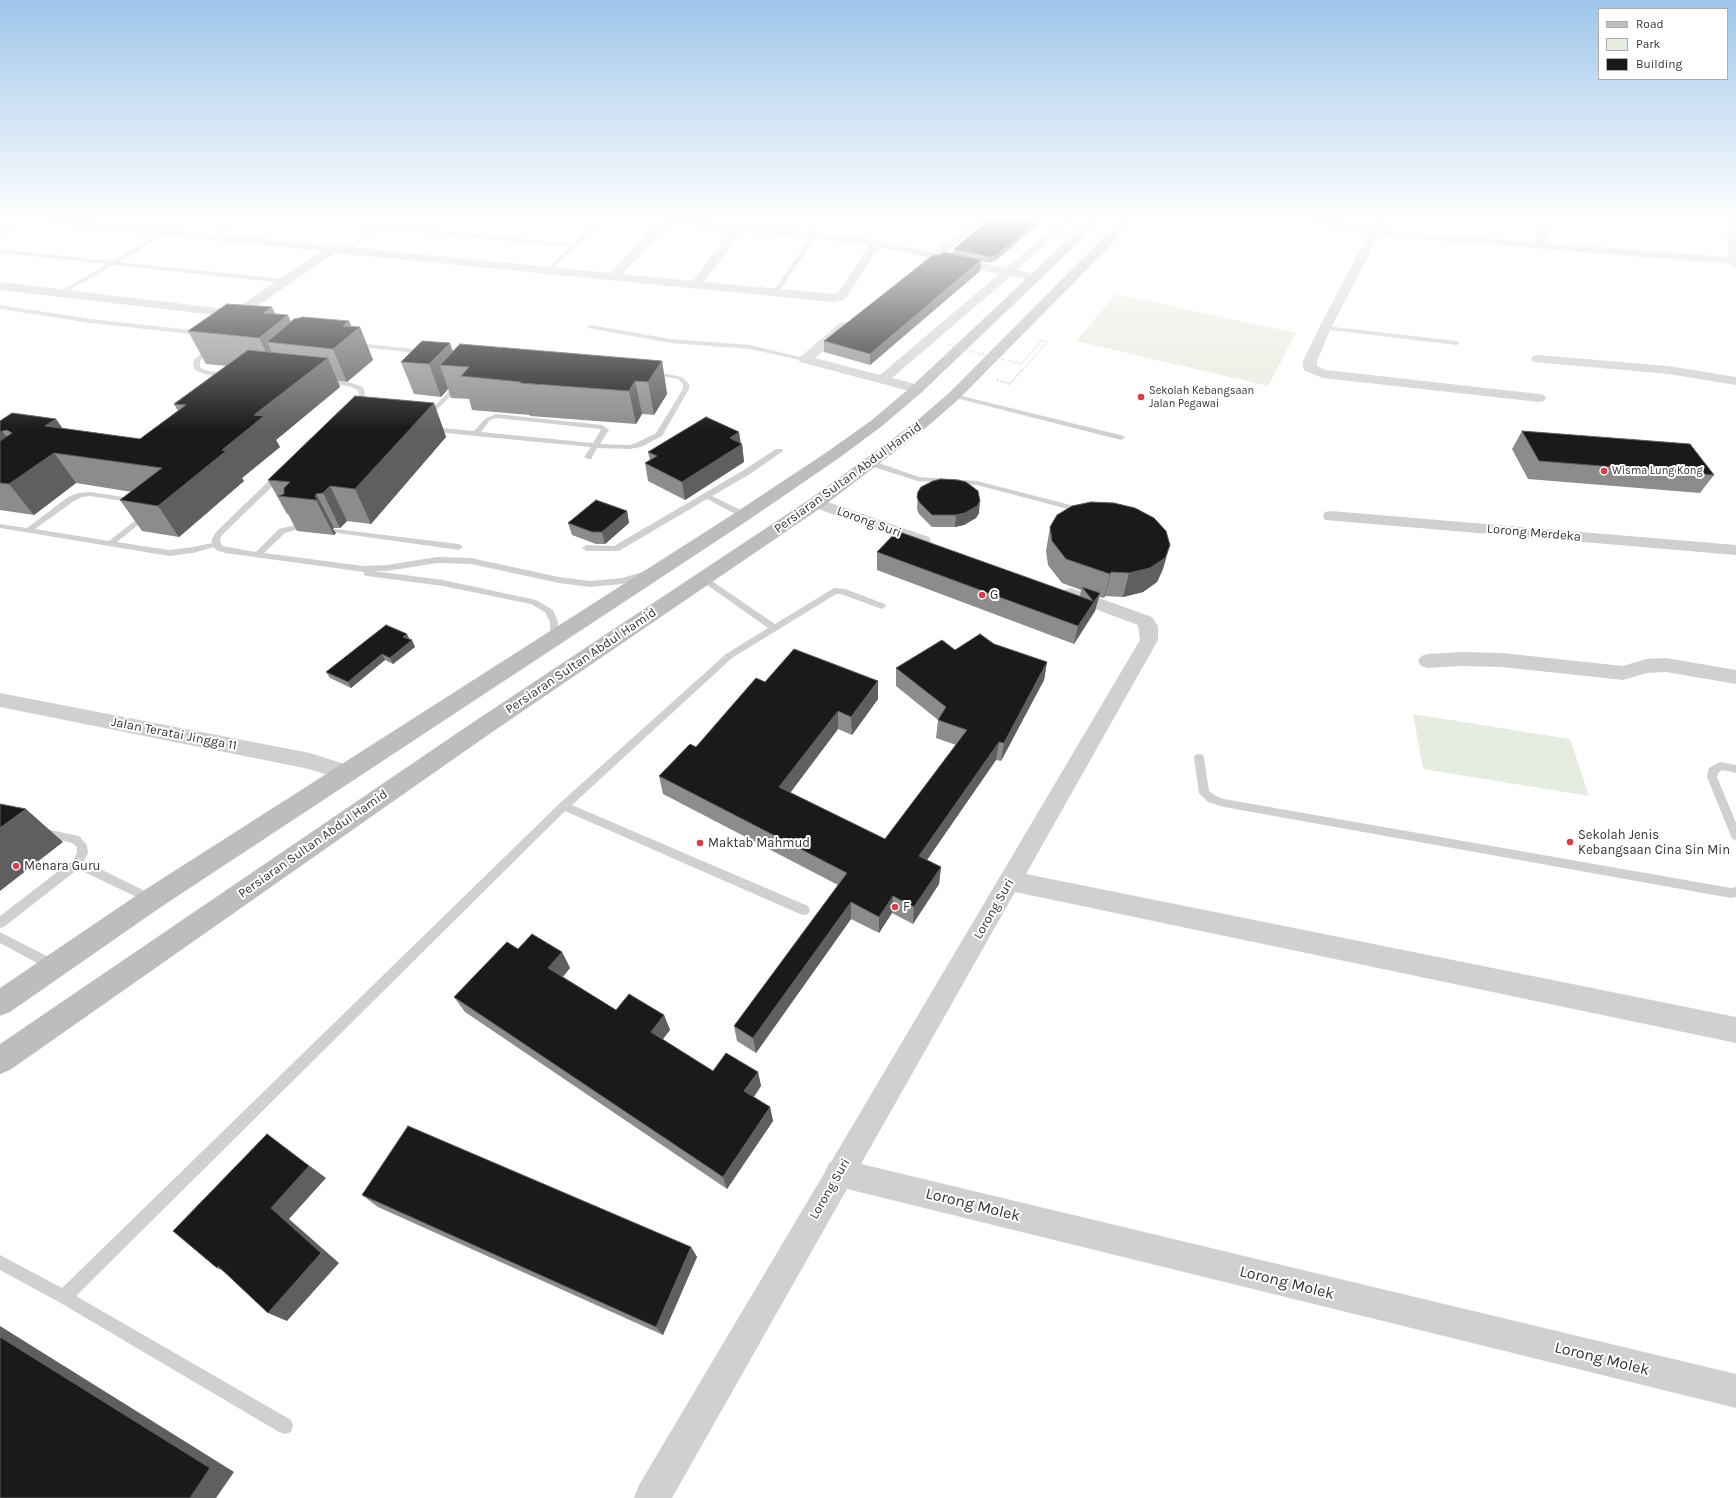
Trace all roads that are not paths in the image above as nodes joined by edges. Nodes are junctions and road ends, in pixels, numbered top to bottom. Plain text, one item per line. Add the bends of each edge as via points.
1 (34, 290) edge
2 (66, 290) edge
3 (271, 290) edge
4 (744, 290) edge
5 (777, 290) edge
6 (846, 290) edge
7 (986, 290) edge
8 (1022, 290) edge
9 (1059, 290) edge
10 (1345, 290) edge
11 (61, 293) junction
12 (775, 293) junction
13 (0, 307) edge
14 (237, 314) junction
15 (854, 319) edge
16 (222, 324) edge
17 (590, 326) dead end
18 (1325, 328) junction
19 (206, 334) edge
20 (216, 341) edge
21 (1458, 343) dead end
22 (349, 344) edge
23 (429, 352) edge
24 (805, 359) junction
25 (1538, 359) dead end
26 (645, 372) edge
27 (237, 375) edge
28 (463, 379) edge
29 (882, 380) junction
30 (1736, 381) edge
31 (318, 382) edge
32 (917, 389) junction
33 (954, 396) junction
34 (1540, 398) dead end
35 (346, 411) edge
36 (475, 434) junction
37 (1121, 438) dead end
38 (595, 446) junction
39 (779, 451) dead end
40 (588, 457) dead end
41 (870, 463) junction
42 (286, 469) edge
43 (706, 496) junction
44 (816, 504) junction
45 (1091, 513) edge
46 (746, 514) junction
47 (1331, 516) dead end
48 (0, 526) edge
49 (299, 526) edge
50 (779, 529) junction
51 (28, 531) junction
52 (338, 531) dead end
53 (110, 544) junction
54 (216, 544) junction
55 (586, 548) dead end
56 (941, 548) edge
57 (1736, 550) edge
58 (257, 555) junction
59 (449, 560) junction
60 (666, 565) junction
61 (353, 568) junction
62 (703, 578) junction
63 (1052, 588) edge
64 (882, 606) dead end
65 (775, 628) junction
66 (554, 638) junction
67 (1428, 661) dead end
68 (1736, 677) edge
69 (0, 700) edge
70 (1199, 758) dead end
71 (1736, 769) edge
72 (346, 773) junction
73 (564, 806) junction
74 (30, 829) dead end
75 (1736, 836) edge
76 (77, 863) junction
77 (1010, 881) junction
78 (1736, 892) edge
79 (152, 899) junction
80 (804, 910) dead end
81 (0, 923) edge
82 (0, 937) edge
83 (54, 966) junction
84 (0, 1003) edge
85 (1736, 1030) edge
86 (0, 1060) edge
87 (839, 1173) junction
88 (0, 1262) edge
89 (64, 1297) junction
90 (1736, 1391) edge
91 (286, 1426) dead end
92 (652, 1498) edge

1 - 11 street
2 - 11 lane
3 - 14 street
4 - 12 street
5 - 12 lane
6 - 12 street via 839,297 832,298
7 - 29 street
8 - 32 main road, Persiaran Sultan Abdul Hamid
9 - 33 main road, Persiaran Sultan Abdul Hamid
10 - 18 street
11 - 14 street
13 - 19 lane via 91,321
14 - 16 street
15 - 24 street
17 - 24 lane via 671,341 750,347
18 - 21 lane
18 - 34 street via 1310,361 1310,368 1316,372
20 - 27 lane via 197,360 196,366 208,373
22 - 23 lane
24 - 29 street
25 - 30 street via 1669,370
26 - 38 lane via 674,376 686,384 686,389 659,434 646,442 629,447
28 - 36 lane via 422,426
29 - 32 street
31 - 35 lane via 354,385 361,389 360,398
32 - 46 main road, Persiaran Sultan Abdul Hamid via 878,423
33 - 37 lane
33 - 41 main road, Persiaran Sultan Abdul Hamid
36 - 38 lane
36 - 38 lane via 488,419 499,416 599,426 605,430
38 - 40 lane
39 - 43 lane
41 - 44 main road, Persiaran Sultan Abdul Hamid
41 - 45 lane via 918,479 977,483
42 - 54 lane via 219,534
43 - 46 lane
43 - 55 lane via 616,549
44 - 50 main road, Persiaran Sultan Abdul Hamid
44 - 56 street, Lorong Suri
46 - 50 main road
46 - 60 main road, Persiaran Sultan Abdul Hamid
47 - 57 street, Lorong Merdeka
48 - 51 lane
49 - 58 lane via 282,531
50 - 62 main road, Persiaran Sultan Abdul Hamid
51 - 53 lane
51 - 53 lane via 71,499 81,495 90,494 150,506
52 - 59 lane via 459,547
53 - 54 lane via 169,553
54 - 58 lane via 225,550
58 - 61 lane
59 - 60 lane via 486,563 559,580 590,584 622,581
59 - 61 lane via 375,569
60 - 66 main road, Persiaran Sultan Abdul Hamid
61 - 66 lane via 370,574 443,583 533,602 549,610 554,622
62 - 65 lane
62 - 86 main road, Persiaran Sultan Abdul Hamid
63 - 77 street, Lorong Suri via 1145,621 1149,626 1149,640
64 - 65 lane via 842,591 834,591
65 - 73 lane via 729,656
66 - 72 main road, Persiaran Sultan Abdul Hamid
67 - 68 street via 1502,660 1623,673 1646,666 1666,665
69 - 72 street, Jalan Teratai Jingga 11 via 310,761
70 - 78 lane via 1204,793 1224,803
71 - 75 lane via 1720,766 1713,771 1712,777
72 - 79 main road, Persiaran Sultan Abdul Hamid
73 - 80 lane
73 - 89 lane
74 - 76 lane via 74,839 82,845 83,853
76 - 79 lane
76 - 81 lane
77 - 85 street
77 - 87 street, Lorong Suri
79 - 83 main road, Persiaran Sultan Abdul Hamid
82 - 83 lane
83 - 84 main road, Persiaran Sultan Abdul Hamid
87 - 90 street, Lorong Molek
87 - 92 street, Lorong Suri
88 - 89 lane
89 - 91 lane

